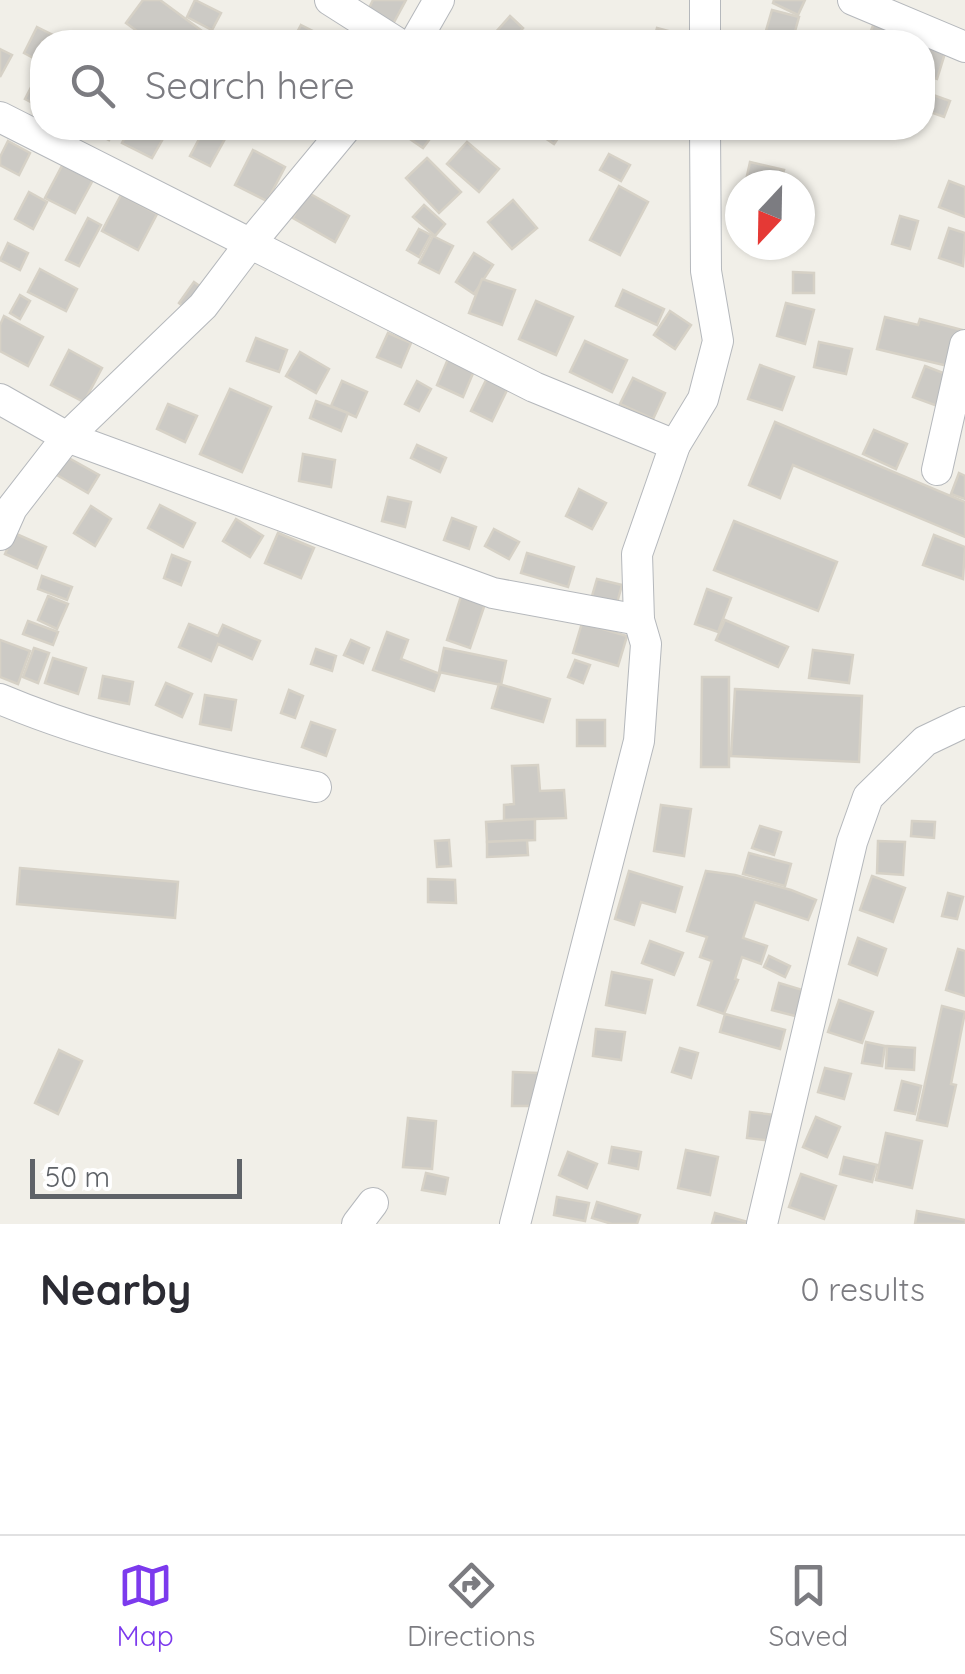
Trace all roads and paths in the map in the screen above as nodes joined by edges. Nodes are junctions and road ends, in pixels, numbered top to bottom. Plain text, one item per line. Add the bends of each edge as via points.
1 (330, 0) edge
2 (439, 0) edge
3 (704, 0) edge
4 (853, 0) edge
5 (377, 30) edge
6 (423, 30) edge
7 (705, 30) edge
8 (926, 30) edge
9 (935, 34) edge
10 (965, 46) edge
11 (0, 117) edge
12 (30, 132) edge
13 (45, 140) edge
14 (336, 140) edge
15 (705, 140) edge
16 (249, 244) junction
17 (965, 345) edge
18 (0, 398) edge
19 (67, 438) junction
20 (675, 446) junction
21 (938, 470) dead end
22 (0, 535) edge
23 (638, 620) junction
24 (0, 699) edge
25 (965, 722) edge
26 (316, 787) dead end
27 (515, 1224) edge
28 (762, 1224) edge

1 - 5 street
2 - 6 street
3 - 7 street
4 - 8 street
9 - 10 street
11 - 12 street
13 - 16 street
14 - 16 street
15 - 20 street via 706,271 718,341 702,399
16 - 19 street via 203,306
16 - 20 street via 534,387
17 - 21 street
18 - 19 street
19 - 22 street via 12,508
19 - 23 street via 493,593
20 - 23 street via 637,554
23 - 27 street via 646,644 640,741
24 - 26 street via 236,772
25 - 28 street via 925,741 868,797

